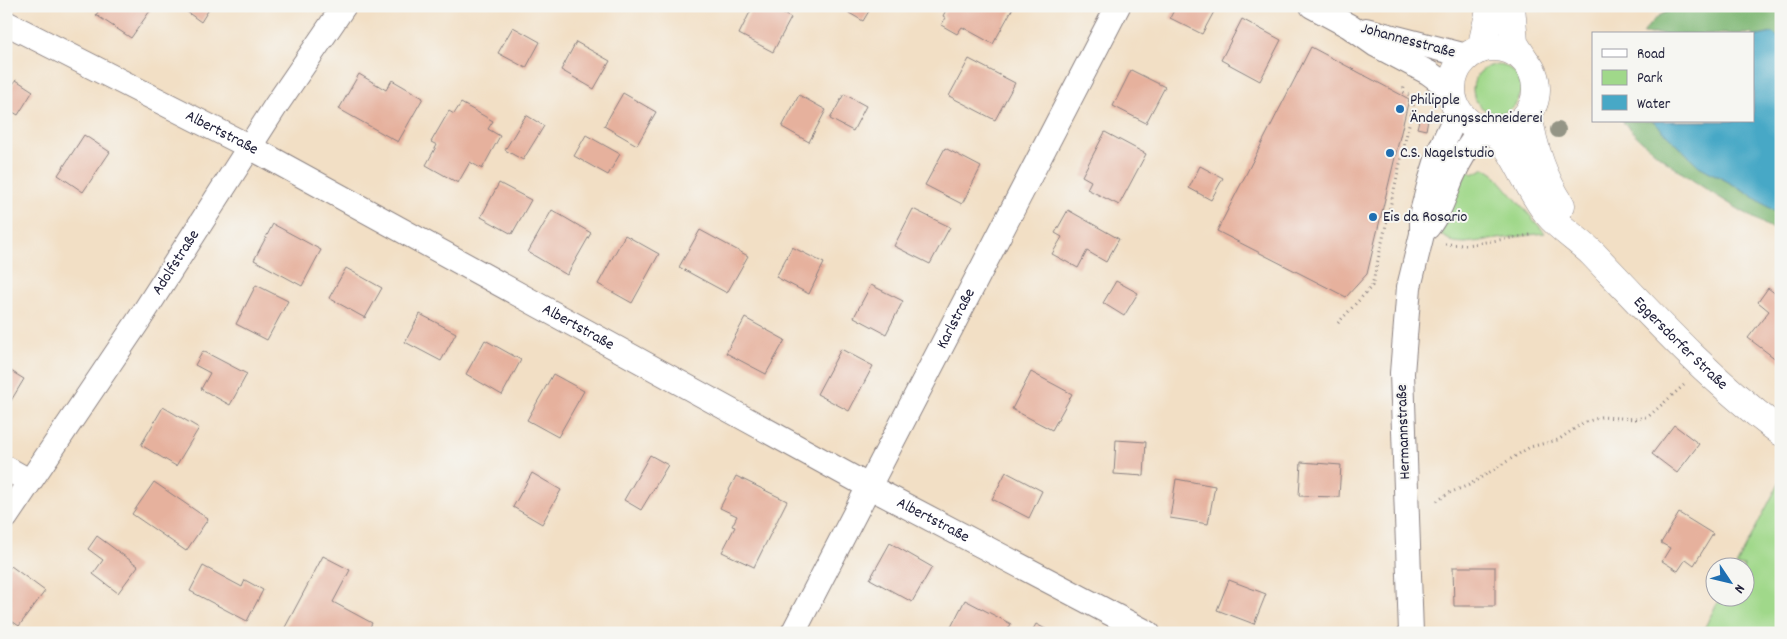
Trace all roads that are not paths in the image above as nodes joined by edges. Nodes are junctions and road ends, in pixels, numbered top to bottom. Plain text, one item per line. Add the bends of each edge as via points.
1 (344, 6) edge
2 (1118, 6) edge
3 (1312, 6) edge
4 (1491, 6) edge
5 (1511, 6) edge
6 (6, 23) edge
7 (1349, 26) junction
8 (1474, 53) junction
9 (1524, 59) junction
10 (1449, 107) junction
11 (1528, 114) junction
12 (1488, 130) junction
13 (250, 148) junction
14 (1422, 237) junction
15 (1586, 247) junction
16 (1781, 432) edge
17 (6, 468) edge
18 (29, 481) junction
19 (868, 486) junction
20 (6, 517) edge
21 (793, 633) edge
22 (1148, 633) edge
23 (1411, 633) edge

1 - 13 street, Adolfstraße
2 - 19 street, Karlstraße
3 - 7 street, Johannesstraße
4 - 8 street
5 - 9 street via 1514,43
6 - 13 street, Albertstraße
7 - 8 street, Johannesstraße
7 - 10 street, Johannesstraße via 1376,45 1423,69
8 - 9 street via 1499,47
8 - 10 street via 1456,71
9 - 11 street via 1536,85 1536,96
10 - 12 street via 1470,124
10 - 14 street, Hermannstraße via 1422,212
11 - 12 street via 1513,126
11 - 15 street, Eggersdorfer Straße via 1540,164
12 - 14 street, Hermannstraße via 1470,143 1436,216
12 - 15 street, Eggersdorfer Straße via 1515,156 1548,215
13 - 18 street, Adolfstraße via 139,320
13 - 19 street, Albertstraße
14 - 23 street, Hermannstraße via 1409,287 1402,374
15 - 16 street, Eggersdorfer Straße via 1694,359
17 - 18 street
18 - 20 street, Adolfstraße
19 - 21 street, Karlstraße
19 - 22 street, Albertstraße

